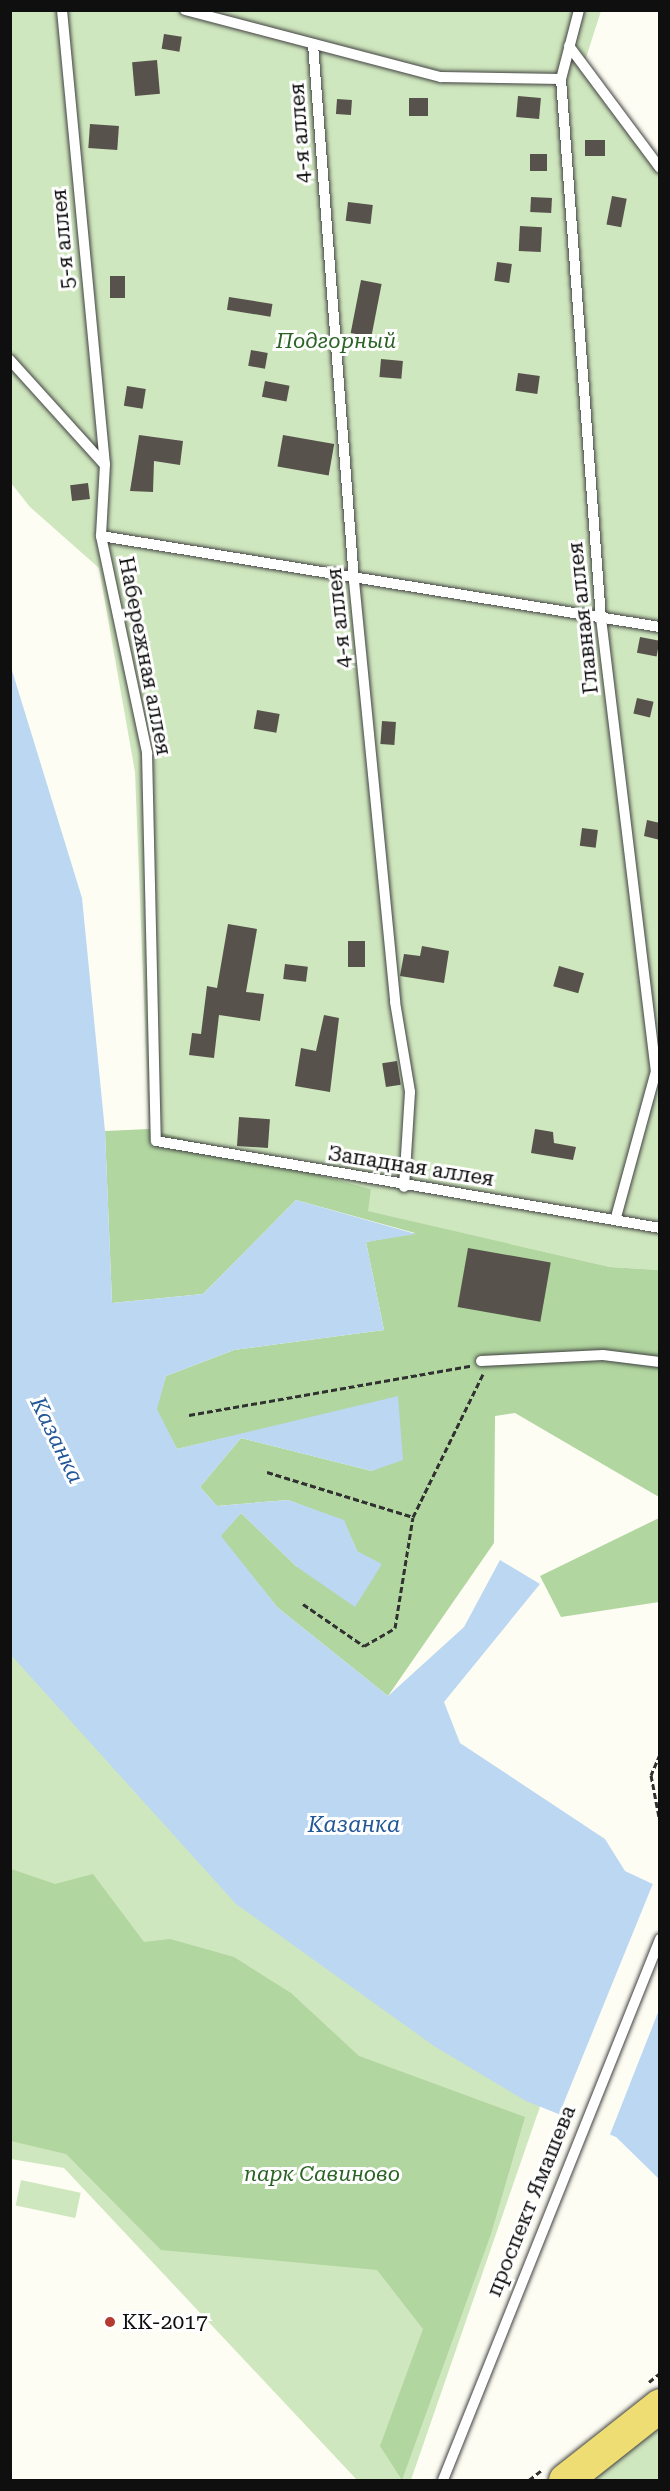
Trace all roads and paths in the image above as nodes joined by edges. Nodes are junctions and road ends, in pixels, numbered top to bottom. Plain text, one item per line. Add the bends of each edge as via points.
1 (62, 10) edge
2 (185, 10) edge
3 (579, 10) edge
4 (313, 44) junction
5 (569, 46) junction
6 (561, 79) junction
7 (660, 168) edge
8 (10, 360) edge
9 (105, 464) junction
10 (101, 536) junction
11 (354, 581) junction
12 (601, 618) junction
13 (660, 627) edge
14 (658, 1069) edge
15 (156, 1141) joint
16 (404, 1187) junction
17 (616, 1217) junction
18 (660, 1228) edge
19 (660, 1362) edge
20 (482, 1363) junction
21 (189, 1415) dead end
22 (267, 1472) dead end
23 (413, 1517) junction
24 (303, 1604) dead end
25 (660, 1754) edge
26 (660, 1822) edge
27 (660, 1939) edge
28 (660, 2405) edge
29 (443, 2481) edge
30 (565, 2481) edge

1 - 9 lane, 5-я аллея
2 - 4 lane
3 - 5 lane, Главная аллея
4 - 6 lane via 441,77
4 - 11 lane, 4-я аллея
5 - 6 lane, Главная аллея
5 - 7 lane
6 - 12 lane, Главная аллея
8 - 9 lane
9 - 10 lane, Набережная аллея
10 - 11 lane
10 - 15 lane, Набережная аллея via 147,753
11 - 12 lane
11 - 16 lane, 4-я аллея via 395,1002 410,1092
12 - 13 lane
12 - 14 lane, Главная аллея
14 - 17 lane, Главная аллея
15 - 16 lane, Западная аллея
16 - 17 lane, Западная аллея
17 - 18 lane, Западная аллея
19 - 20 lane via 603,1355
20 - 21 path
20 - 23 path
22 - 23 path
23 - 24 path via 395,1628 364,1646
25 - 26 path via 651,1775
27 - 29 lane, проспект Ямашева via 569,2158
28 - 30 main road

